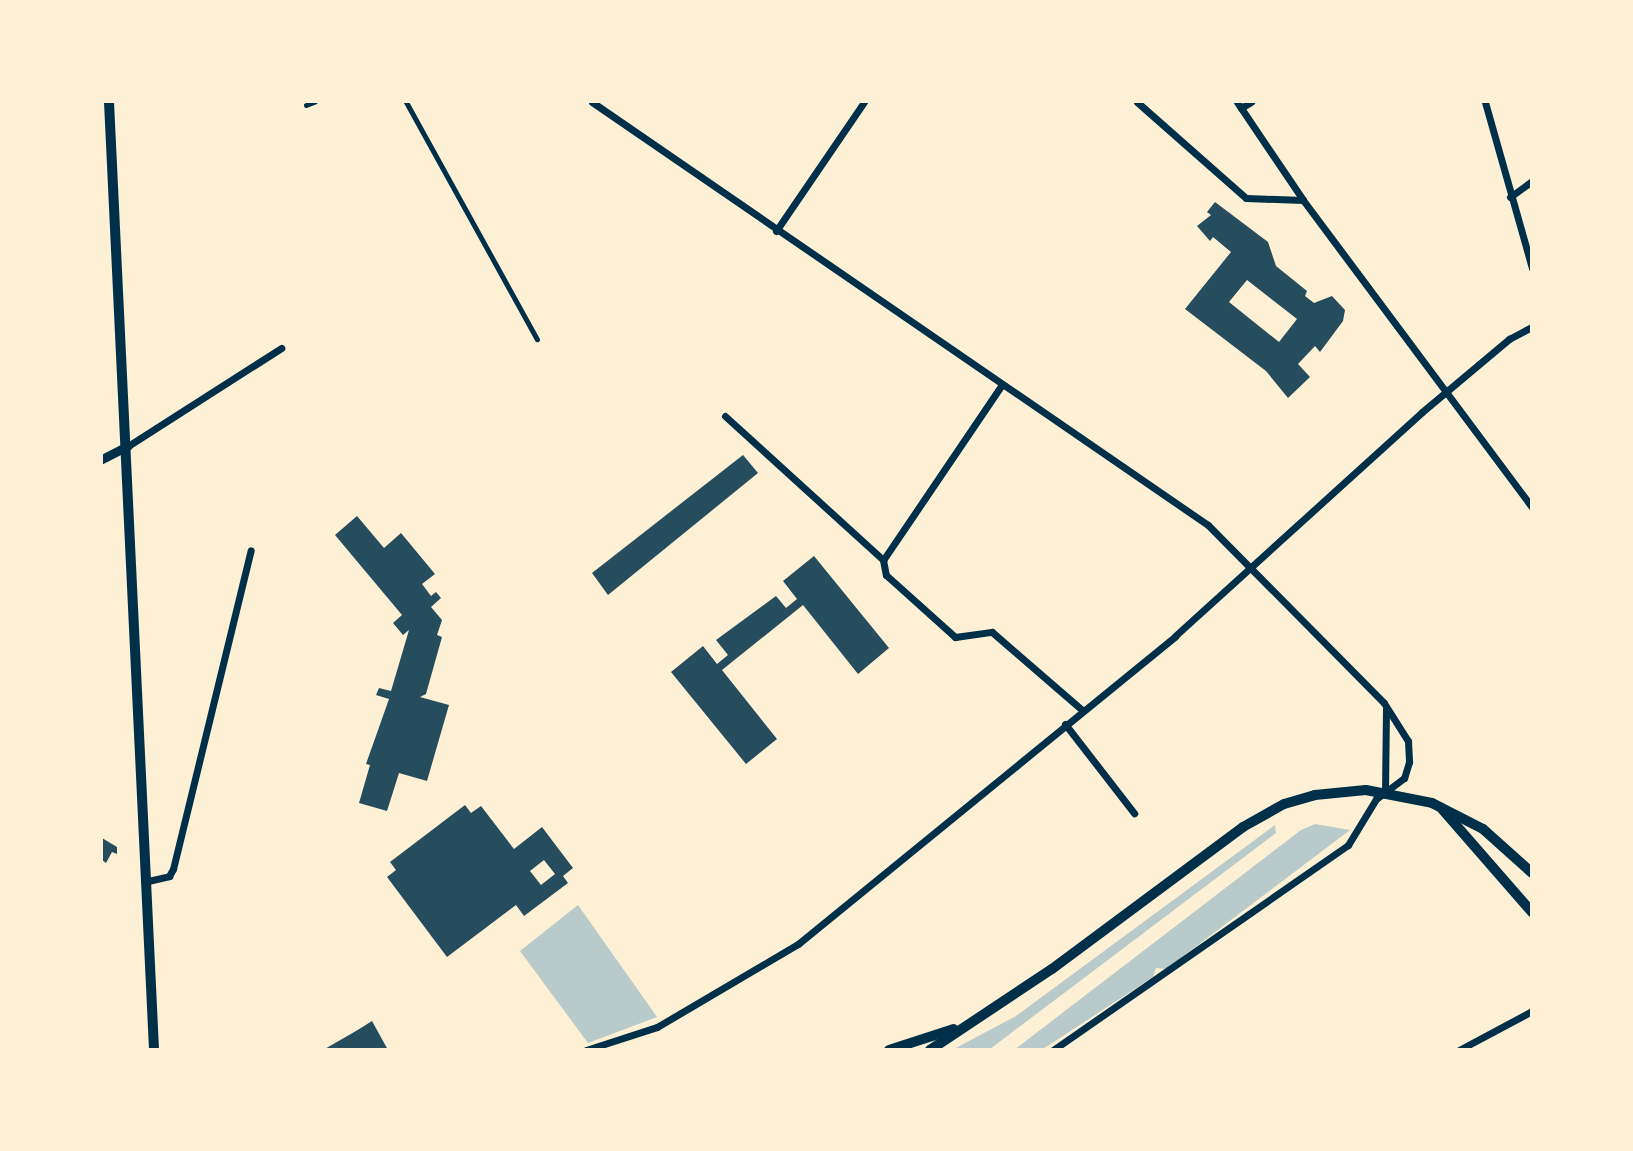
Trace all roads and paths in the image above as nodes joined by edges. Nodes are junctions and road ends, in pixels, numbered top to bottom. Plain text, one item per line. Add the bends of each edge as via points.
1 (109, 102) edge
2 (314, 102) edge
3 (406, 102) edge
4 (592, 102) edge
5 (864, 102) edge
6 (1137, 102) edge
7 (1251, 102) edge
8 (1485, 102) edge
9 (306, 105) dead end
10 (1239, 105) edge
11 (1531, 181) edge
12 (1510, 197) junction
13 (1303, 200) junction
14 (776, 231) junction
15 (1531, 268) edge
16 (1531, 327) edge
17 (537, 339) dead end
18 (281, 348) dead end
19 (1001, 386) junction
20 (1444, 392) junction
21 (725, 416) dead end
22 (128, 446) junction
23 (102, 459) edge
24 (1531, 507) edge
25 (251, 550) dead end
26 (883, 560) junction
27 (1250, 569) junction
28 (1384, 703) junction
29 (1082, 710) junction
30 (1065, 724) junction
31 (1385, 791) junction
32 (1440, 807) junction
33 (1134, 813) dead end
34 (1531, 873) edge
35 (148, 881) junction
36 (1531, 912) edge
37 (1531, 1011) edge
38 (963, 1026) junction
39 (1478, 1046) edge
40 (154, 1049) edge
41 (586, 1049) edge
42 (888, 1049) edge
43 (930, 1049) edge
44 (1053, 1049) edge
45 (1459, 1049) edge

1 - 22 main road
2 - 9 street
3 - 17 street
4 - 14 street
5 - 14 street
6 - 13 street via 1246,198
7 - 10 street
8 - 12 street
10 - 13 street
11 - 12 street
12 - 15 street
13 - 20 street
14 - 19 street
16 - 20 street via 1509,339
18 - 22 street
19 - 26 street
19 - 27 street via 1208,526
20 - 24 street
20 - 27 street
21 - 26 street
22 - 23 street
22 - 35 main road
25 - 35 street via 173,869 169,876
26 - 29 street via 886,575 955,637 992,632
27 - 28 street
27 - 29 street
28 - 31 street via 1389,724
28 - 31 street via 1408,741 1409,762 1404,778
29 - 30 street
30 - 33 street
30 - 41 street via 776,960 657,1027
31 - 32 main road
31 - 38 main road via 1315,795 1284,804 1242,827 1052,970
31 - 44 street via 1348,845
32 - 34 main road via 1483,829
32 - 36 main road
35 - 40 main road
37 - 39 street
38 - 42 main road
38 - 43 main road
39 - 45 street

